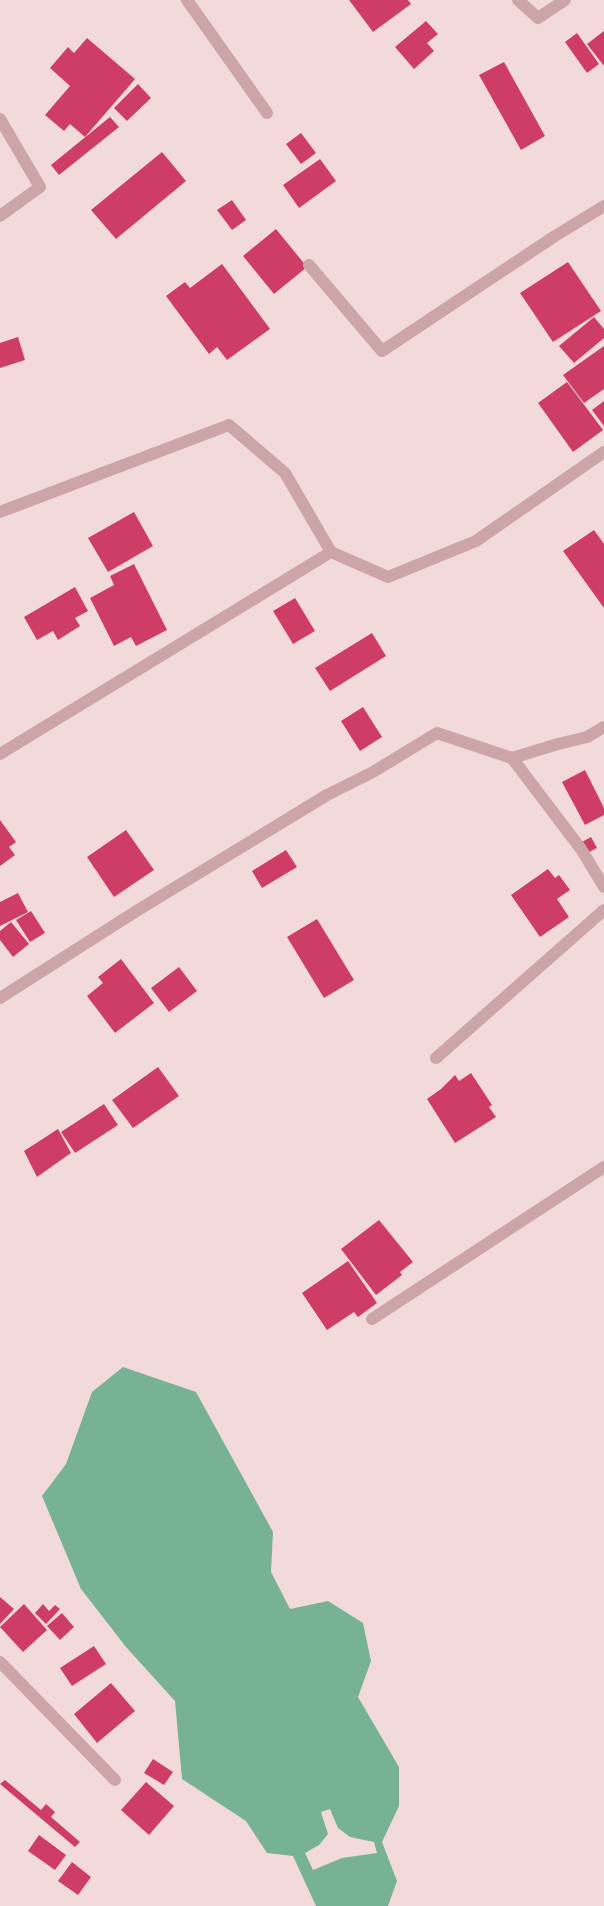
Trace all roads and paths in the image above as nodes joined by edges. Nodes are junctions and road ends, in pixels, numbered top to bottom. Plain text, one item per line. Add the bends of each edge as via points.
1 (187, 0) edge
2 (518, 0) edge
3 (565, 0) edge
4 (267, 113) dead end
5 (0, 119) edge
6 (604, 206) edge
7 (0, 216) edge
8 (309, 265) dead end
9 (604, 452) edge
10 (0, 512) edge
11 (331, 552) junction
12 (604, 727) edge
13 (0, 754) edge
14 (512, 758) junction
15 (604, 887) edge
16 (604, 910) edge
17 (0, 998) edge
18 (436, 1058) dead end
19 (604, 1167) edge
20 (372, 1319) dead end
21 (0, 1662) edge
22 (115, 1780) dead end

1 - 4 street
2 - 3 street via 538,18
5 - 7 street via 40,187
6 - 8 street via 382,351
9 - 11 street via 476,541 388,577
10 - 11 street via 229,425 285,473
11 - 13 street
12 - 14 street via 587,737
14 - 15 street via 581,849
14 - 17 street via 437,733 269,830
16 - 18 street
19 - 20 street
21 - 22 street

